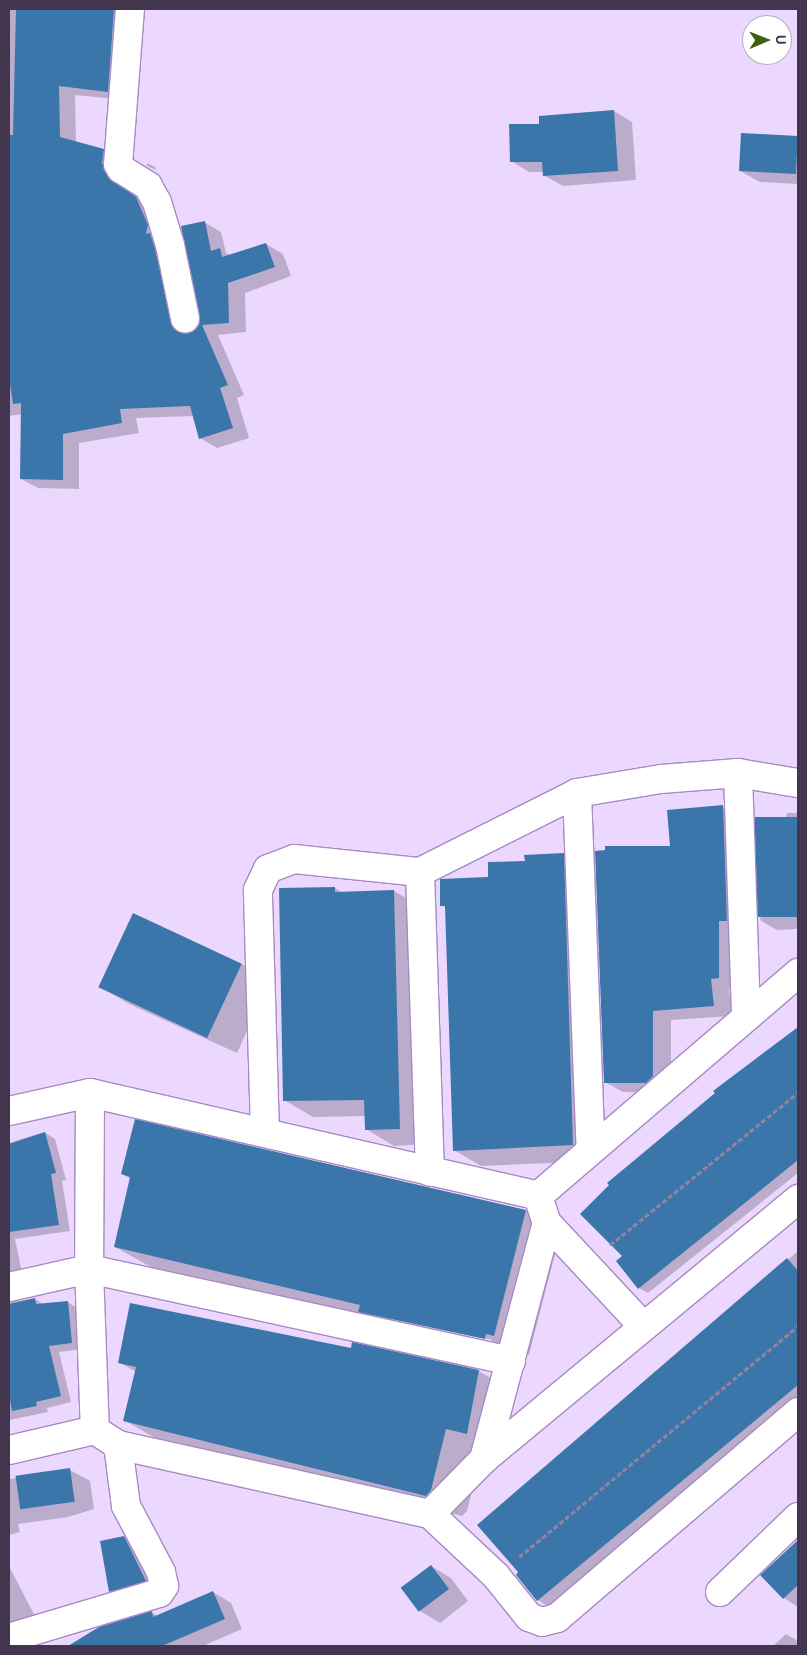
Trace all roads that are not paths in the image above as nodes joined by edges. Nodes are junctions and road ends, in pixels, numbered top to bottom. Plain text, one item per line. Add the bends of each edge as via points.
1 (130, 9) edge
2 (185, 318) dead end
3 (738, 773) junction
4 (798, 784) edge
5 (577, 793) junction
6 (420, 872) junction
7 (798, 973) edge
8 (746, 1017) junction
9 (90, 1093) junction
10 (9, 1111) edge
11 (265, 1132) junction
12 (591, 1150) junction
13 (430, 1172) junction
14 (538, 1196) junction
15 (794, 1210) edge
16 (547, 1223) junction
17 (89, 1269) junction
18 (9, 1286) edge
19 (643, 1326) junction
20 (512, 1361) junction
21 (798, 1412) edge
22 (95, 1430) junction
23 (118, 1445) junction
24 (9, 1450) edge
25 (484, 1459) junction
26 (430, 1514) junction
27 (798, 1517) edge
28 (720, 1592) dead end
29 (9, 1638) edge

1 - 2 street via 118,164 148,186 157,202 170,245
3 - 4 street
3 - 5 street via 661,779
3 - 8 street
5 - 6 street
5 - 12 street
6 - 11 street via 294,859 268,869 258,890
6 - 13 street
7 - 8 street
8 - 12 street
9 - 10 street
9 - 11 street
9 - 17 street
11 - 13 street
12 - 14 street
13 - 14 street
14 - 16 street
15 - 19 street
16 - 19 street
16 - 20 street
17 - 18 street
17 - 20 street
17 - 22 street
19 - 25 street
20 - 25 street
21 - 26 street via 557,1618 542,1622 530,1617 496,1576
22 - 23 street
22 - 24 street
23 - 26 street
23 - 29 street via 126,1506 162,1572 164,1586 159,1593
25 - 26 street
27 - 28 street

